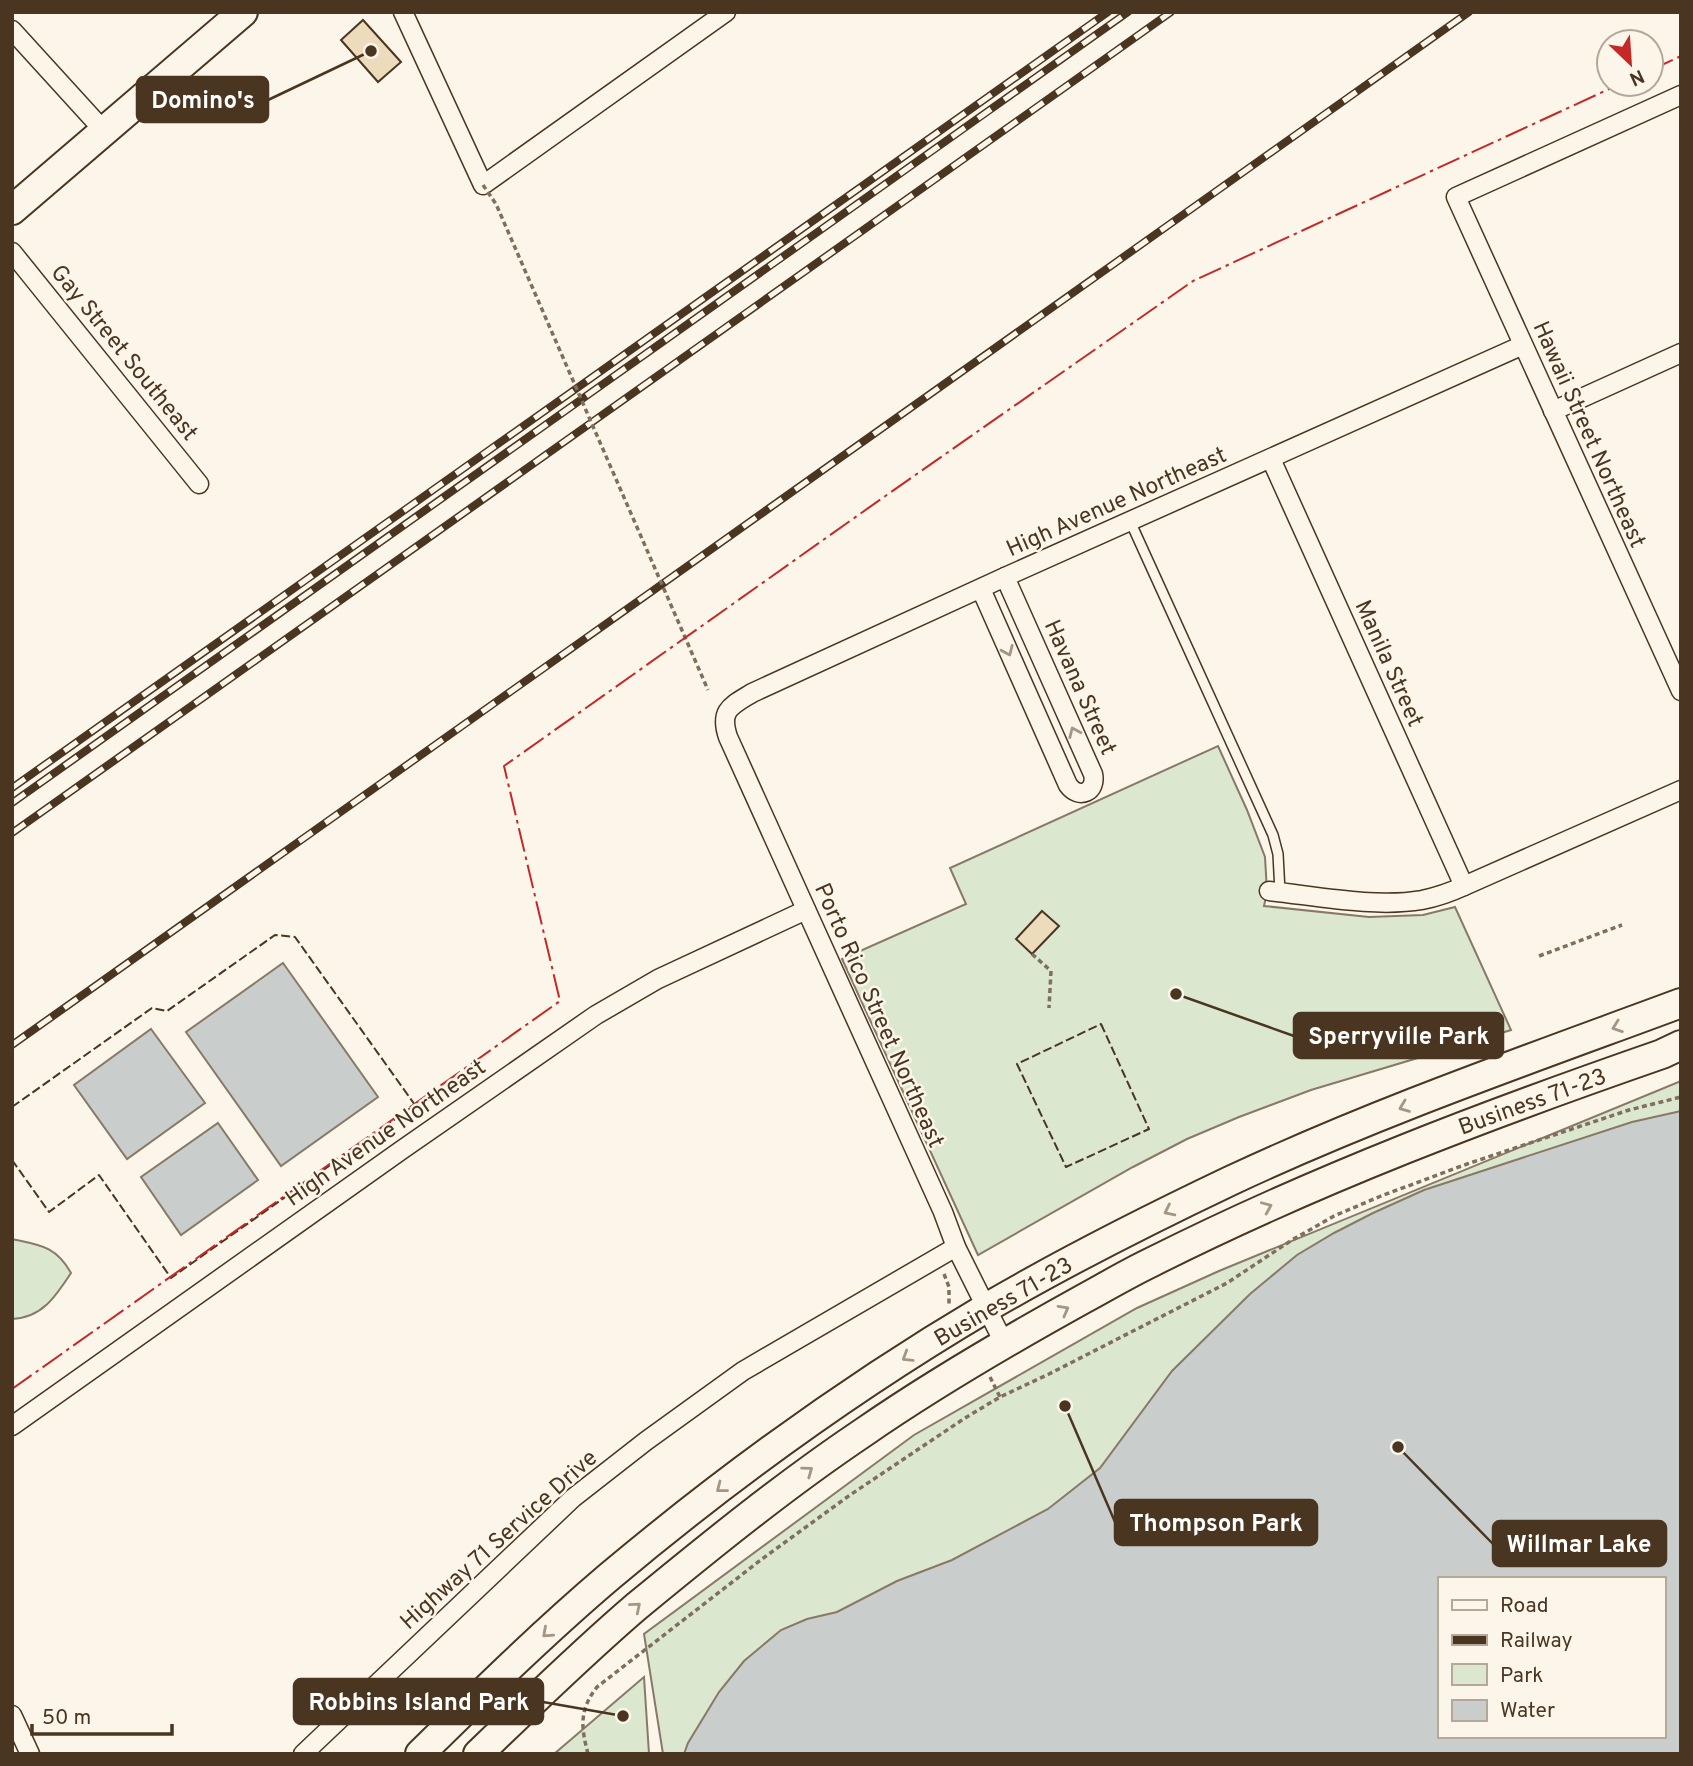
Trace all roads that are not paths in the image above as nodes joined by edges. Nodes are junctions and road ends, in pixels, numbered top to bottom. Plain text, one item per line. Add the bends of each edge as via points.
1 (243, 12) edge
2 (403, 12) edge
3 (726, 12) edge
4 (12, 30) edge
5 (1681, 95) edge
6 (104, 131) junction
7 (12, 210) edge
8 (12, 252) edge
9 (1523, 345) junction
10 (1681, 353) edge
11 (1553, 411) junction
12 (1271, 459) junction
13 (199, 484) dead end
14 (1130, 521) junction
15 (1005, 577) junction
16 (981, 589) junction
17 (1681, 691) edge
18 (730, 706) joint
19 (1681, 790) edge
20 (1464, 887) junction
21 (1274, 892) joint
22 (806, 910) junction
23 (1681, 1003) edge
24 (1681, 1045) edge
25 (956, 1247) junction
26 (986, 1308) junction
27 (1004, 1343) junction
28 (12, 1426) edge
29 (12, 1715) edge
30 (30, 1754) edge
31 (303, 1754) edge
32 (420, 1754) edge
33 (478, 1754) edge

1 - 6 highway
2 - 3 street via 483,185
4 - 6 street
5 - 9 street, Hawaii Street Northeast via 1456,197
6 - 7 highway
8 - 13 street, Gay Street Southeast
9 - 11 street, Hawaii Street Northeast
9 - 12 street, High Avenue Northeast
10 - 11 street
11 - 17 street, Hawaii Street Northeast
12 - 14 street, High Avenue Northeast
12 - 20 street, Manila Street
14 - 15 street, High Avenue Northeast
14 - 21 lane via 1273,835 1278,854
15 - 16 street, High Avenue Northeast
16 -> 15 street, Havana Street via 1068,785 1073,791 1085,792 1091,788 1093,774
16 - 18 street, High Avenue Northeast
18 - 22 street, Porto Rico Street Northeast via 724,723 728,737
19 - 20 street
20 - 21 street via 1398,902
22 - 25 street, Porto Rico Street Northeast
22 - 28 street, High Avenue Northeast via 658,979 596,1015
23 -> 26 highway, Business 71-23 via 1348,1128 1139,1226
27 -> 24 highway, Business 71-23 via 1249,1214 1501,1111
25 - 26 street, Porto Rico Street Northeast
25 - 31 street, Highway 71 Service Drive via 743,1371 646,1441 573,1498
26 - 27 street, Porto Rico Street Northeast
26 -> 32 highway, Business 71-23 via 810,1422 727,1483 610,1577
33 -> 27 highway, Business 71-23 via 635,1608 754,1513 864,1432
29 - 30 street

